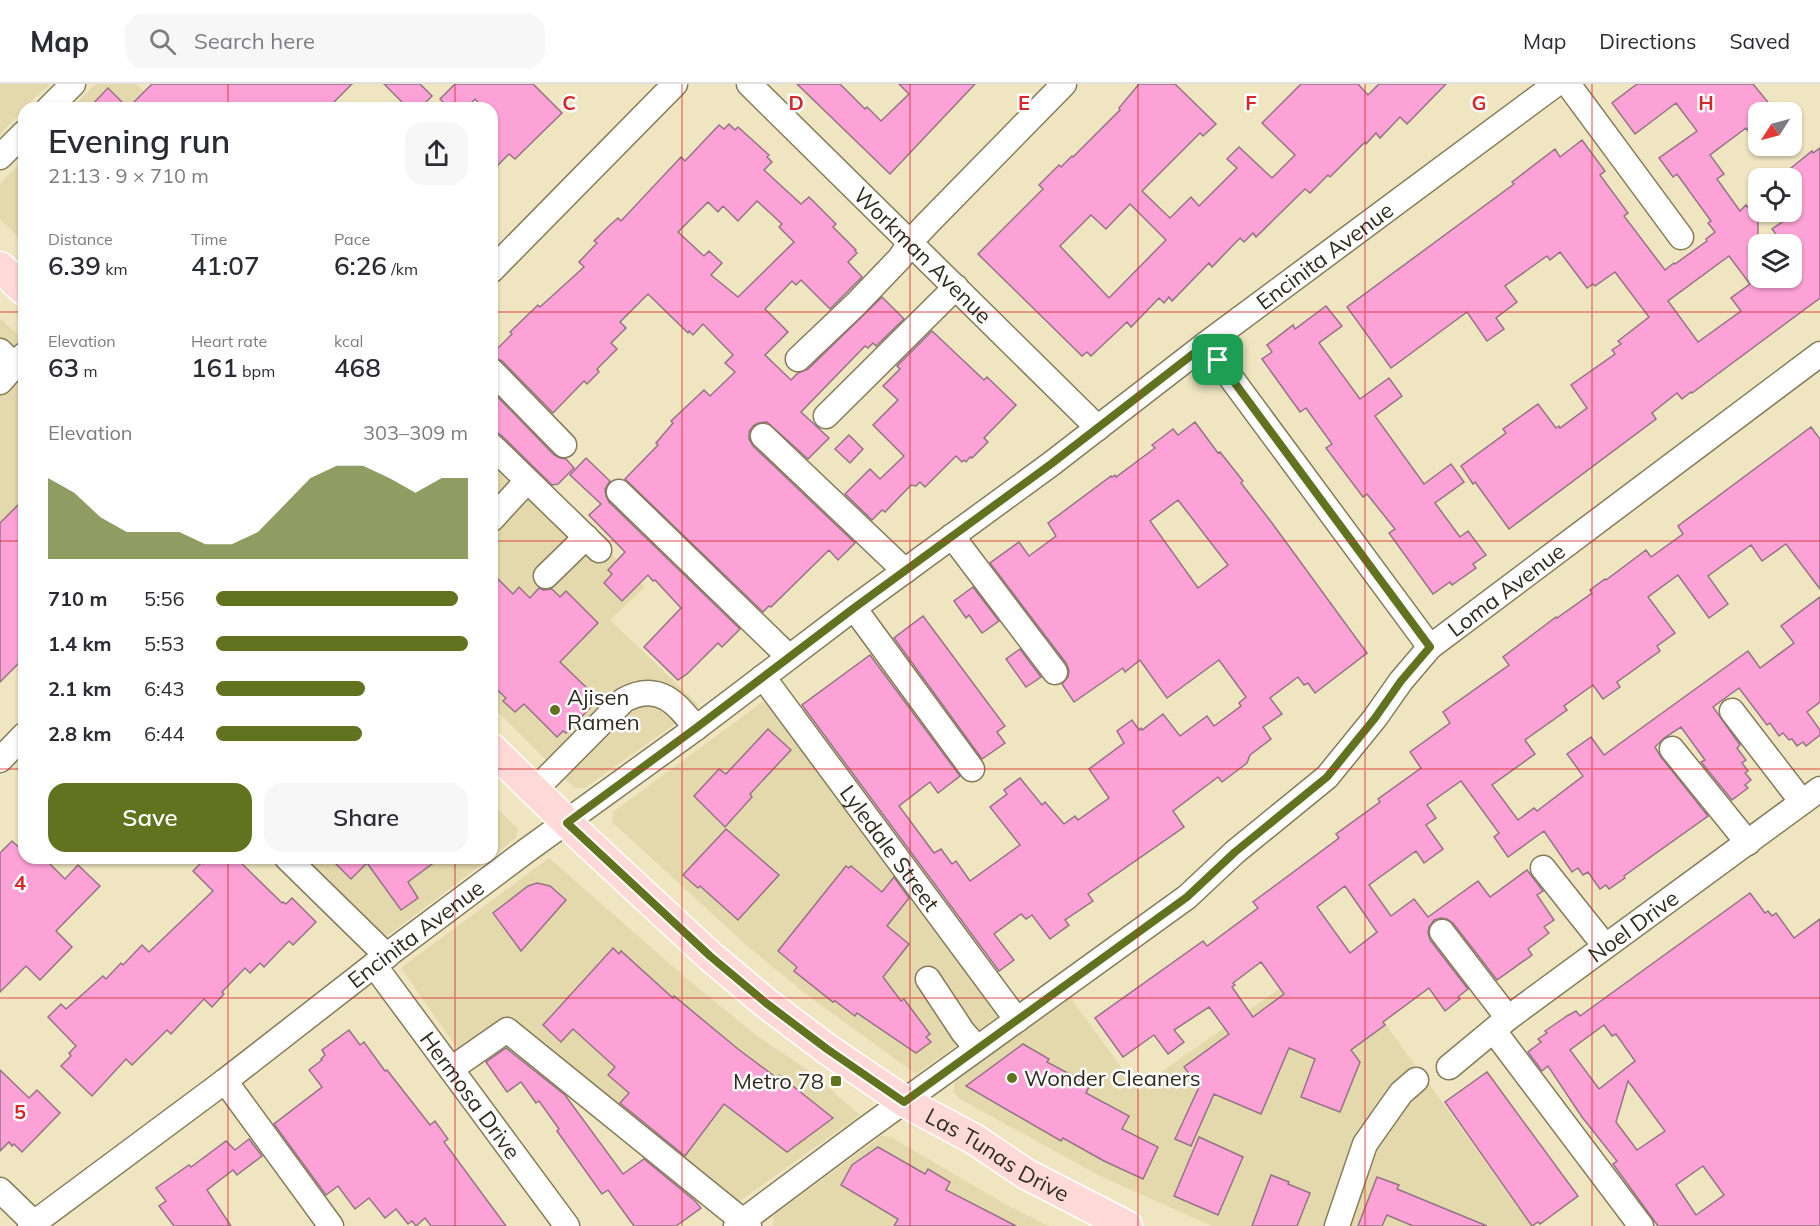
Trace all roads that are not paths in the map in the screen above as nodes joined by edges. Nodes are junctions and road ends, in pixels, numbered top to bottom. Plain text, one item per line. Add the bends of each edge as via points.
1 (73, 84) edge
2 (675, 84) edge
3 (749, 84) edge
4 (1064, 84) edge
5 (1556, 84) edge
6 (1568, 84) edge
7 (55, 102) edge
8 (18, 139) edge
9 (0, 157) edge
10 (1681, 237) dead end
11 (911, 241) junction
12 (498, 264) edge
13 (0, 267) edge
14 (18, 284) edge
15 (956, 287) junction
16 (1206, 344) junction
17 (1820, 354) edge
18 (798, 359) dead end
19 (498, 377) edge
20 (826, 416) dead end
21 (1098, 428) junction
22 (763, 436) dead end
23 (564, 445) dead end
24 (498, 452) edge
25 (527, 481) junction
26 (619, 492) dead end
27 (498, 512) edge
28 (952, 536) junction
29 (905, 571) junction
30 (546, 576) dead end
31 (854, 608) junction
32 (1430, 647) junction
33 (789, 657) junction
34 (1055, 672) dead end
35 (763, 677) junction
36 (1732, 711) dead end
37 (696, 728) junction
38 (18, 741) edge
39 (1672, 749) dead end
40 (498, 755) edge
41 (0, 760) edge
42 (972, 769) dead end
43 (534, 791) junction
44 (1811, 795) edge
45 (567, 823) junction
46 (1748, 843) junction
47 (293, 864) edge
48 (1543, 868) dead end
49 (1442, 932) dead end
50 (1605, 946) junction
51 (381, 960) junction
52 (928, 979) dead end
53 (1017, 1020) junction
54 (1501, 1024) junction
55 (977, 1048) junction
56 (1449, 1067) dead end
57 (451, 1069) junction
58 (1416, 1080) dead end
59 (225, 1081) junction
60 (904, 1102) junction
61 (0, 1190) edge
62 (32, 1224) edge
63 (742, 1224) edge
64 (331, 1226) edge
65 (567, 1226) edge
66 (1127, 1226) edge
67 (1336, 1226) edge
68 (1641, 1226) edge

1 - 7 street
2 - 12 street
3 - 11 street, Workman Avenue
4 - 11 street
5 - 16 street, Encinita Avenue
6 - 10 street
8 - 9 street
11 - 15 street, Workman Avenue
11 - 18 street via 856,304
13 - 14 main road
15 - 20 street
15 - 21 street, Workman Avenue
16 - 21 street, Encinita Avenue
16 - 32 street
17 - 32 street, Loma Avenue
19 - 23 street
21 - 28 street, Encinita Avenue
22 - 29 street
24 - 25 street
25 - 27 street
25 - 30 street via 593,543
26 - 33 street
28 - 29 street, Encinita Avenue
28 - 34 street
29 - 31 street, Encinita Avenue
31 - 33 street, Encinita Avenue
31 - 42 street
32 - 53 street, Loma Avenue via 1327,777 1187,897
33 - 35 street, Encinita Avenue
35 - 37 street, Encinita Avenue
35 - 53 street, Lyledale Street
36 - 44 street
37 - 43 street via 667,697 631,696
37 - 45 street, Encinita Avenue
38 - 41 street
39 - 46 street
40 - 43 main road, Las Tunas Drive
43 - 45 main road, Las Tunas Drive
44 - 46 street, Noel Drive
45 - 51 street, Encinita Avenue
45 - 60 main road, Las Tunas Drive via 766,1003
46 - 50 street, Noel Drive
47 - 51 street, Hermosa Drive
48 - 50 street
49 - 54 street
50 - 54 street, Noel Drive
51 - 57 street, Hermosa Drive
51 - 59 street, Encinita Avenue
52 - 55 street
53 - 55 street, Loma Avenue
54 - 56 street, Noel Drive
54 - 68 street
55 - 60 street, Loma Avenue
57 - 63 street via 507,1030
57 - 65 street, Hermosa Drive
58 - 67 street via 1401,1093 1365,1144
59 - 62 street, Encinita Avenue
59 - 64 street
60 - 63 street, Loma Avenue
60 - 66 main road, Las Tunas Drive via 974,1139 1026,1174
61 - 62 street

